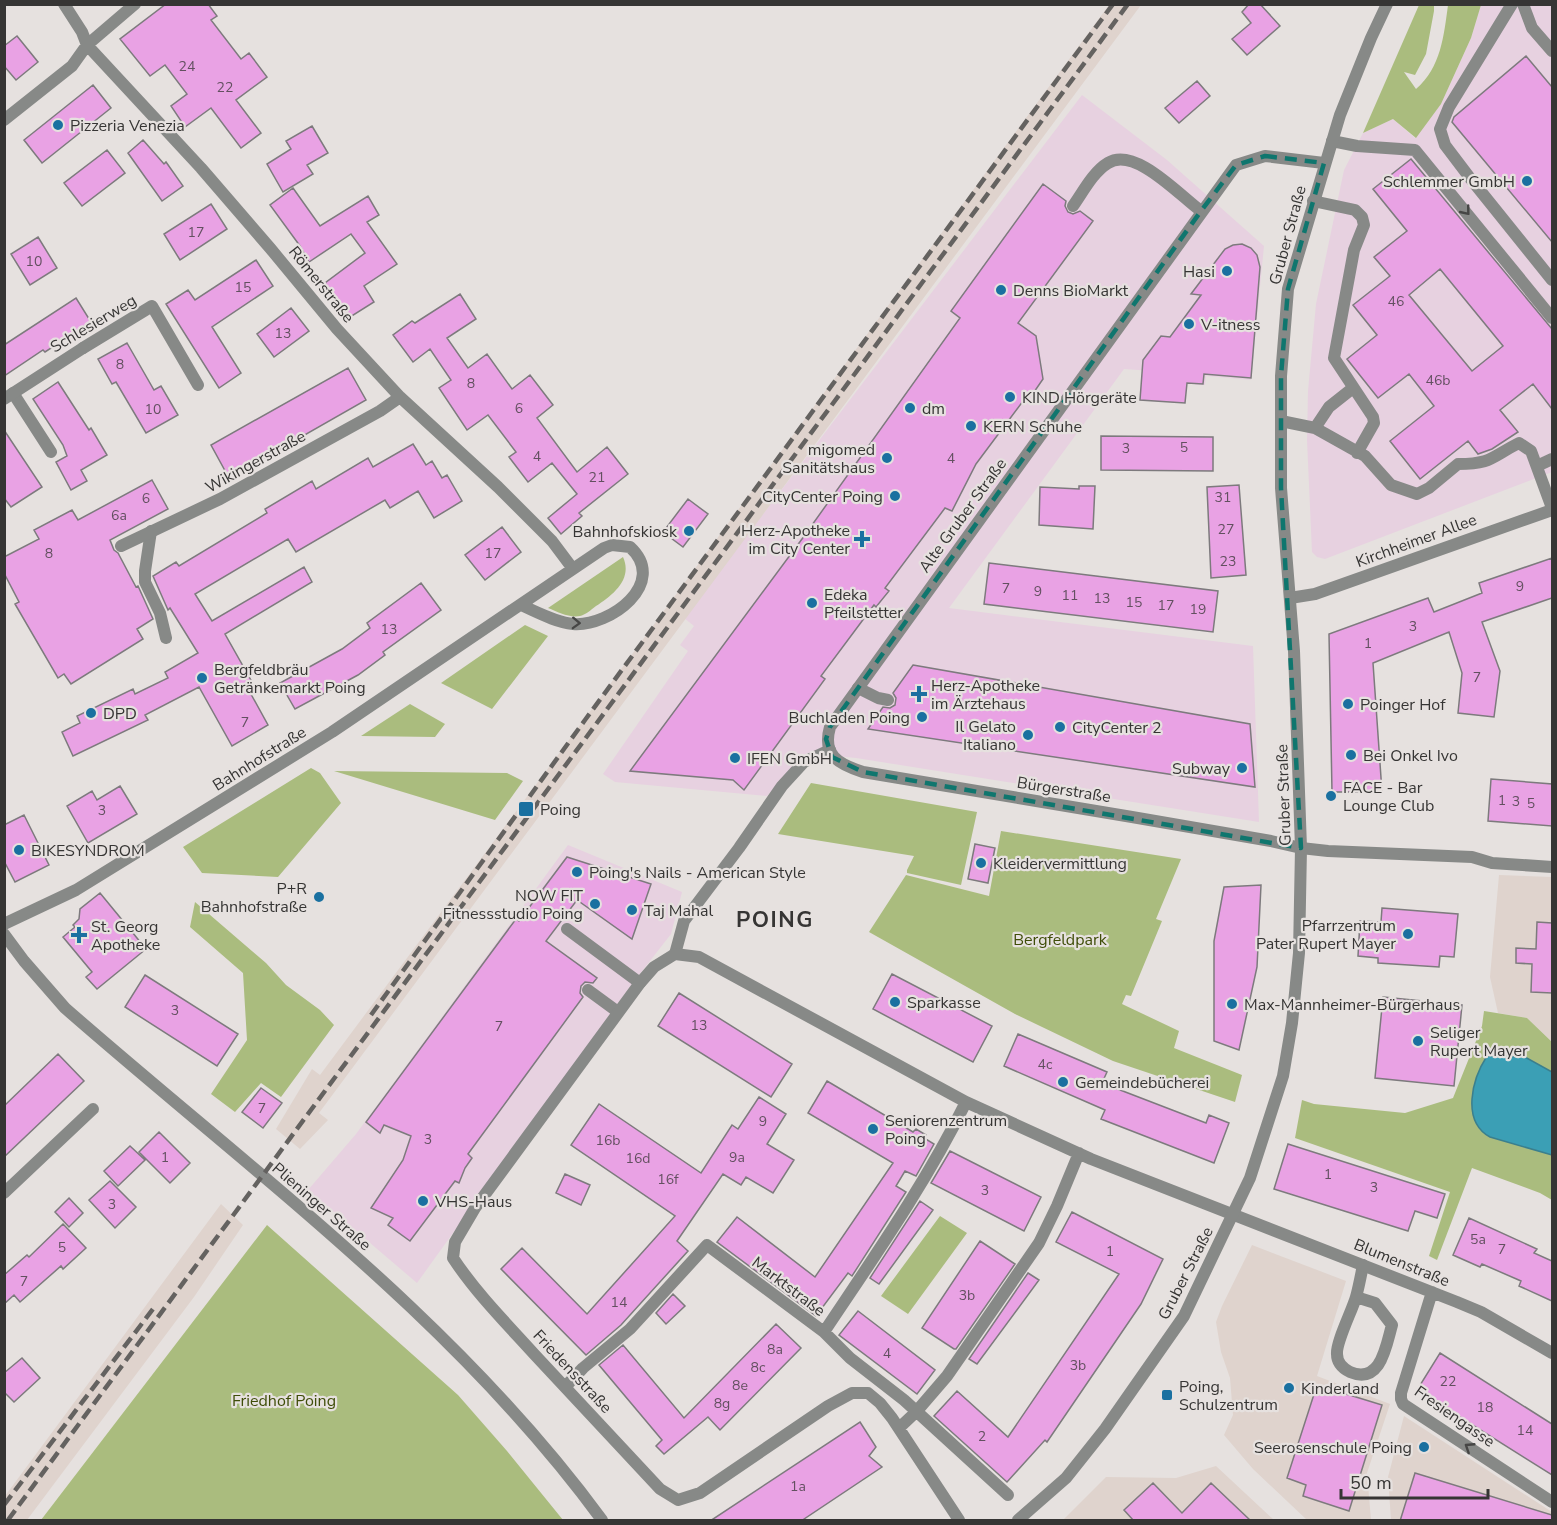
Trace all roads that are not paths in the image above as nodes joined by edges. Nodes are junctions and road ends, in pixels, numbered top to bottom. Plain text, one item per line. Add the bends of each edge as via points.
1 (64, 4) edge
2 (135, 4) edge
3 (1388, 4) edge
4 (1512, 4) edge
5 (1523, 4) edge
6 (87, 45) junction
7 (1552, 51) edge
8 (4, 120) edge
9 (1332, 141) junction
10 (1324, 163) junction
11 (1313, 201) junction
12 (1073, 206) dead end
13 (1201, 211) junction
14 (1552, 280) edge
15 (1552, 318) edge
16 (198, 386) dead end
17 (1353, 388) junction
18 (9, 396) edge
19 (400, 397) junction
20 (1281, 421) junction
21 (1315, 429) junction
22 (51, 452) dead end
23 (1357, 453) junction
24 (1552, 459) edge
25 (1537, 466) junction
26 (1552, 509) edge
27 (151, 531) junction
28 (121, 546) dead end
29 (573, 569) junction
30 (1290, 598) junction
31 (521, 604) junction
32 (166, 638) dead end
33 (858, 688) junction
34 (888, 700) dead end
35 (830, 750) junction
36 (1301, 848) junction
37 (1552, 867) edge
38 (4, 924) edge
39 (567, 929) dead end
40 (4, 934) edge
41 (675, 954) junction
42 (640, 983) junction
43 (588, 990) dead end
44 (618, 1012) junction
45 (966, 1102) junction
46 (93, 1109) dead end
47 (1078, 1153) junction
48 (4, 1193) edge
49 (1234, 1213) junction
50 (1363, 1265) junction
51 (1432, 1292) junction
52 (1356, 1297) junction
53 (824, 1332) junction
54 (1552, 1353) edge
55 (565, 1387) junction
56 (916, 1412) junction
57 (899, 1428) junction
58 (1008, 1495) dead end
59 (1552, 1502) edge
60 (602, 1521) edge
61 (959, 1521) edge
62 (1017, 1521) edge

1 - 6 street, Römerstraße
2 - 6 street
3 - 9 street, Gruber Straße
4 - 14 street via 1449,107 1440,129 1445,145 1463,170
5 - 7 street via 1532,28
6 - 8 street via 72,66
6 - 19 street, Römerstraße via 201,168
9 - 10 street, Gruber Straße
9 -> 15 street via 1415,150
10 - 11 street, Gruber Straße
10 - 13 street, Alte Gruber Straße via 1265,156 1236,165
11 - 17 street via 1355,210 1364,225 1354,250 1334,358
11 - 20 street, Gruber Straße via 1288,289
12 - 13 street via 1106,164 1126,159 1139,164
13 - 33 street, Alte Gruber Straße
16 - 18 street, Schlesierweg via 152,306
17 - 21 street via 1329,407
17 - 23 street via 1374,423
18 - 22 street
19 - 27 street, Wikingerstraße via 220,499
19 - 29 street, Römerstraße via 498,487 552,541
20 - 21 street
20 - 30 street, Gruber Straße via 1281,488
21 - 23 street
23 - 25 street via 1365,456 1391,485 1417,494 1458,464 1491,461 1519,443 1532,451
24 - 25 street
25 - 26 street
26 - 30 street, Kirchheimer Allee via 1315,594
27 - 28 street, Wikingerstraße
27 - 32 street via 145,582 160,613
29 - 31 street, Bahnhofstraße
31 -> 29 street, Bahnhofstraße via 560,621 589,623 606,618 633,597 644,573 636,553 621,545 604,548
30 - 36 street, Gruber Straße
31 - 38 street, Bahnhofstraße via 411,681 76,891
33 - 34 street
33 - 35 street, Alte Gruber Straße via 830,727 826,739
35 - 36 street, Bürgerstraße via 832,757 845,766 863,772
35 - 41 street via 804,762 782,786 684,921
36 - 37 street, Bürgerstraße via 1472,857 1492,863
36 - 49 street, Gruber Straße via 1299,953 1283,1076 1250,1178
39 - 42 street
40 - 60 street, Plieninger Straße via 65,1008 369,1269 448,1343 497,1393
41 - 42 street, Friedensstraße via 654,967
41 - 45 street via 699,957
42 - 44 street, Friedensstraße
43 - 44 street
44 - 55 street, Friedensstraße via 454,1242 453,1258 463,1273
45 - 47 street
45 - 53 street, Marktstraße via 920,1188
46 - 48 street
47 - 49 street
47 - 56 street via 1039,1243 947,1376
49 - 50 street, Blumenstraße
49 - 62 street, Gruber Straße via 1184,1316 1141,1380 1066,1478
50 - 51 street, Blumenstraße
50 - 52 street
51 - 54 street, Blumenstraße via 1481,1312
59 -> 51 street, Fresiengasse via 1403,1404 1401,1393
52 - 52 street via 1336,1352 1344,1369 1358,1375 1369,1374 1381,1360 1392,1325 1375,1303
53 - 55 street, Marktstraße via 707,1245 630,1329
53 - 56 street
55 - 57 street, Friedensstraße via 660,1489 678,1500 700,1493 852,1393 868,1393
56 - 57 street
56 - 58 street
57 - 61 street, Friedensstraße

